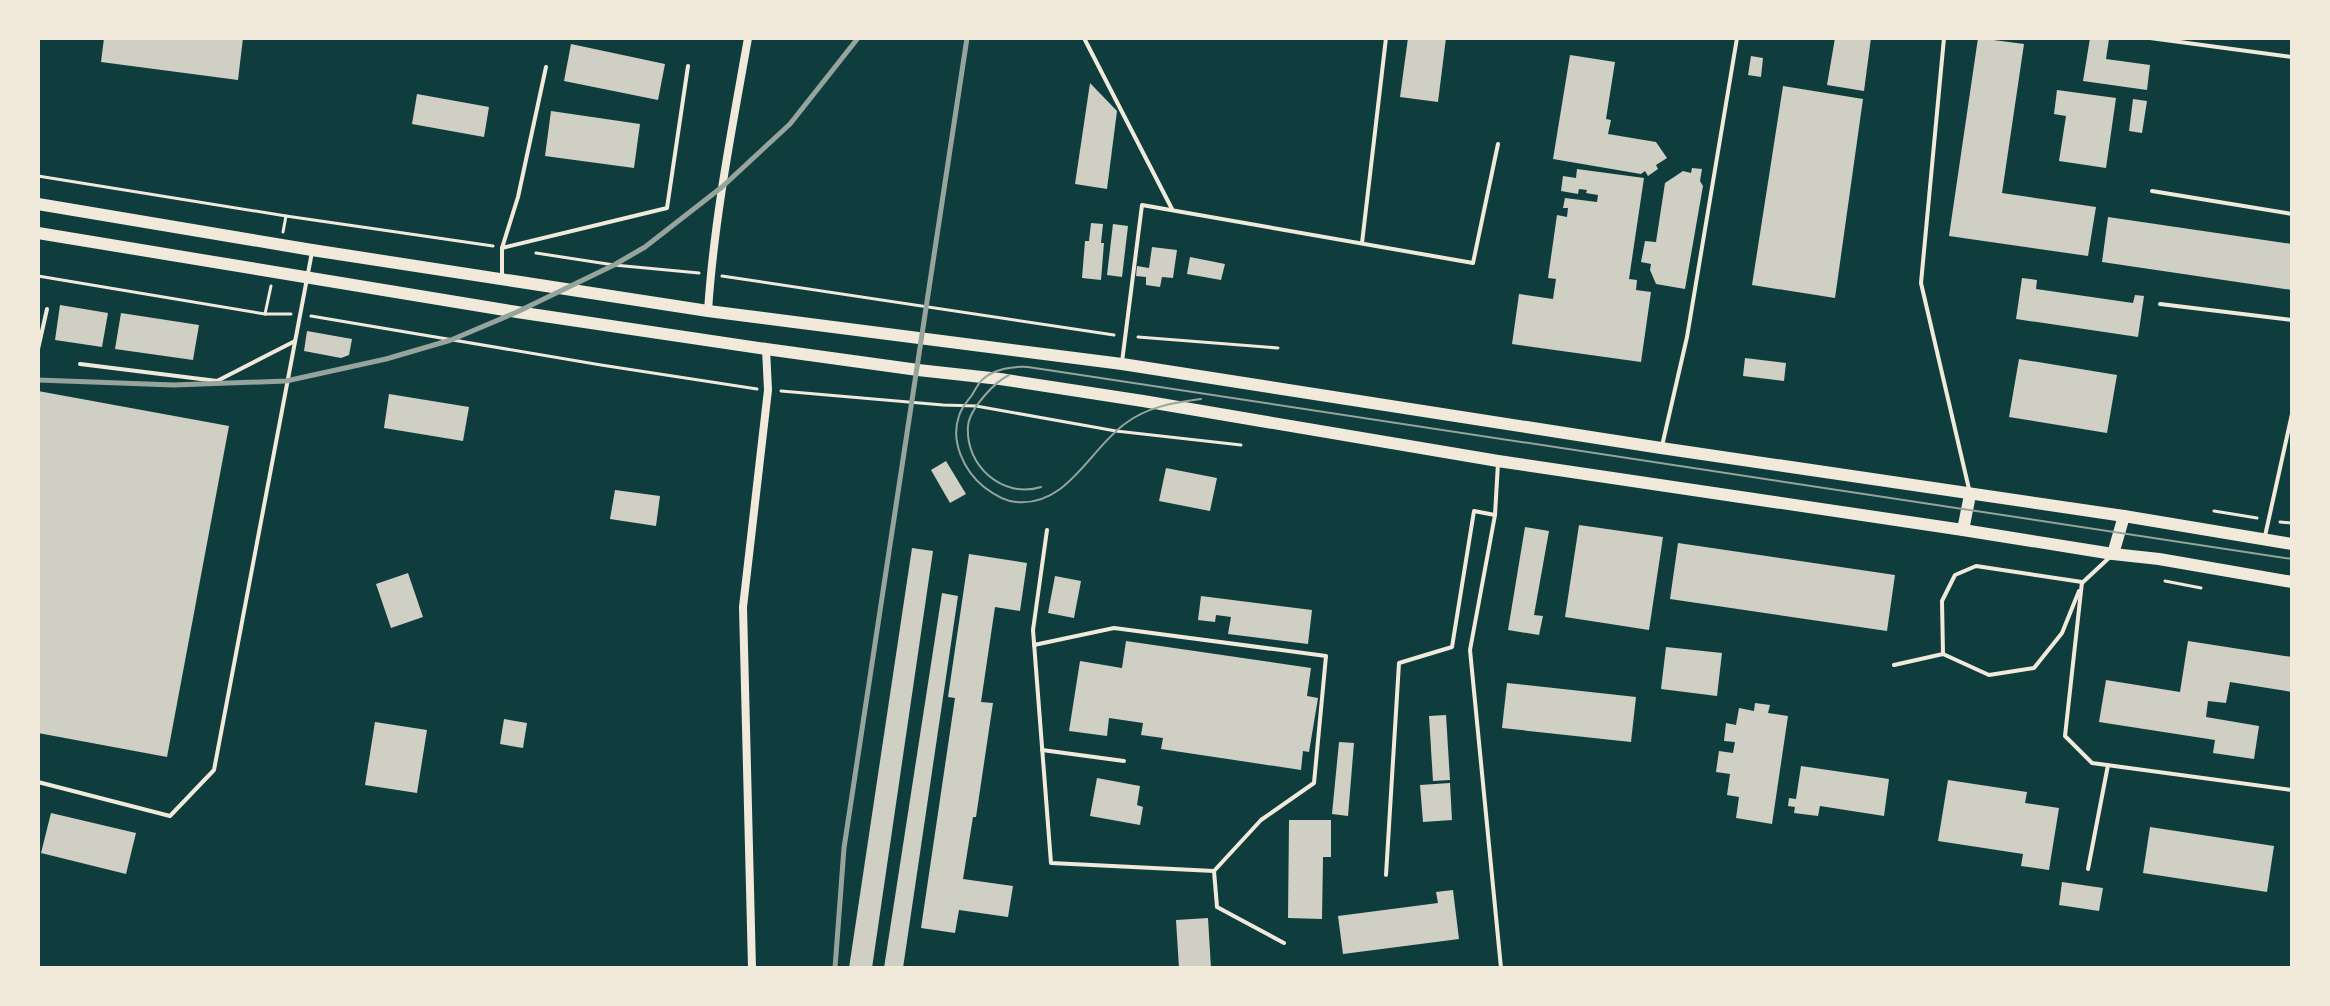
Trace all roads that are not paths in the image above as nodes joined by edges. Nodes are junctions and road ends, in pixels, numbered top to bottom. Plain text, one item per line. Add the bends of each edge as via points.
1 (748, 38) edge
2 (1084, 38) edge
3 (1386, 38) edge
4 (1737, 38) edge
5 (1944, 38) edge
6 (2150, 38) edge
7 (2292, 57) edge
8 (688, 66) dead end
9 (546, 67) dead end
10 (1498, 144) dead end
11 (2152, 191) dead end
12 (38, 204) edge
13 (1172, 209) junction
14 (2292, 214) edge
15 (38, 233) edge
16 (1362, 243) junction
17 (502, 248) junction
18 (312, 250) junction
19 (307, 277) junction
20 (502, 279) junction
21 (2160, 304) dead end
22 (47, 309) dead end
23 (708, 311) junction
24 (2292, 320) edge
25 (295, 341) junction
26 (38, 349) edge
27 (766, 349) junction
28 (80, 364) dead end
29 (1122, 364) junction
30 (2292, 414) edge
31 (1661, 448) junction
32 (1498, 461) junction
33 (1970, 495) junction
34 (1495, 515) junction
35 (2124, 516) junction
36 (1047, 530) dead end
37 (1963, 530) junction
38 (2264, 540) junction
39 (2292, 544) edge
40 (2113, 554) junction
41 (2082, 582) junction
42 (2292, 582) edge
43 (1034, 645) junction
44 (1943, 654) junction
45 (1894, 665) dead end
46 (1042, 750) junction
47 (1124, 761) dead end
48 (2108, 765) junction
49 (38, 782) edge
50 (2292, 790) edge
51 (2088, 869) dead end
52 (1214, 871) junction
53 (1386, 875) dead end
54 (1284, 943) dead end
55 (752, 968) edge
56 (1501, 968) edge

1 - 23 street via 722,187
2 - 13 lane
3 - 16 lane
4 - 31 lane via 1687,337
5 - 33 lane via 1921,283
6 - 7 lane
8 - 17 lane via 667,208
9 - 17 lane
10 - 16 lane via 1473,263
11 - 14 lane
12 - 18 main road
13 - 16 lane
13 - 29 lane via 1142,205
15 - 19 main road
17 - 20 lane
18 - 19 lane
18 - 20 main road
19 - 25 lane
19 - 27 main road
20 - 23 main road
21 - 24 lane
22 - 26 lane
23 - 29 main road
25 - 28 lane via 217,381
25 - 49 lane via 214,770 170,816
27 - 32 main road via 1000,379
27 - 55 street via 768,390 743,607
29 - 31 main road
30 - 38 lane
31 - 33 main road
32 - 34 lane
32 - 37 main road
33 - 35 main road
33 - 37 main road
34 - 53 lane via 1474,511 1452,647 1399,663
34 - 56 lane via 1470,650
35 - 38 main road
35 - 40 main road
36 - 43 lane
37 - 40 main road
38 - 39 main road
40 - 41 lane
40 - 42 main road
41 - 44 lane via 2062,633 2034,668 1989,675
41 - 44 lane via 1976,566 1955,575 1942,601
41 - 48 lane via 2065,736 2092,763
43 - 46 lane
43 - 52 lane via 1114,628 1326,656 1314,783 1261,820
44 - 45 lane
46 - 47 lane
46 - 52 lane via 1051,863
48 - 50 lane
48 - 51 lane
52 - 54 lane via 1217,907

